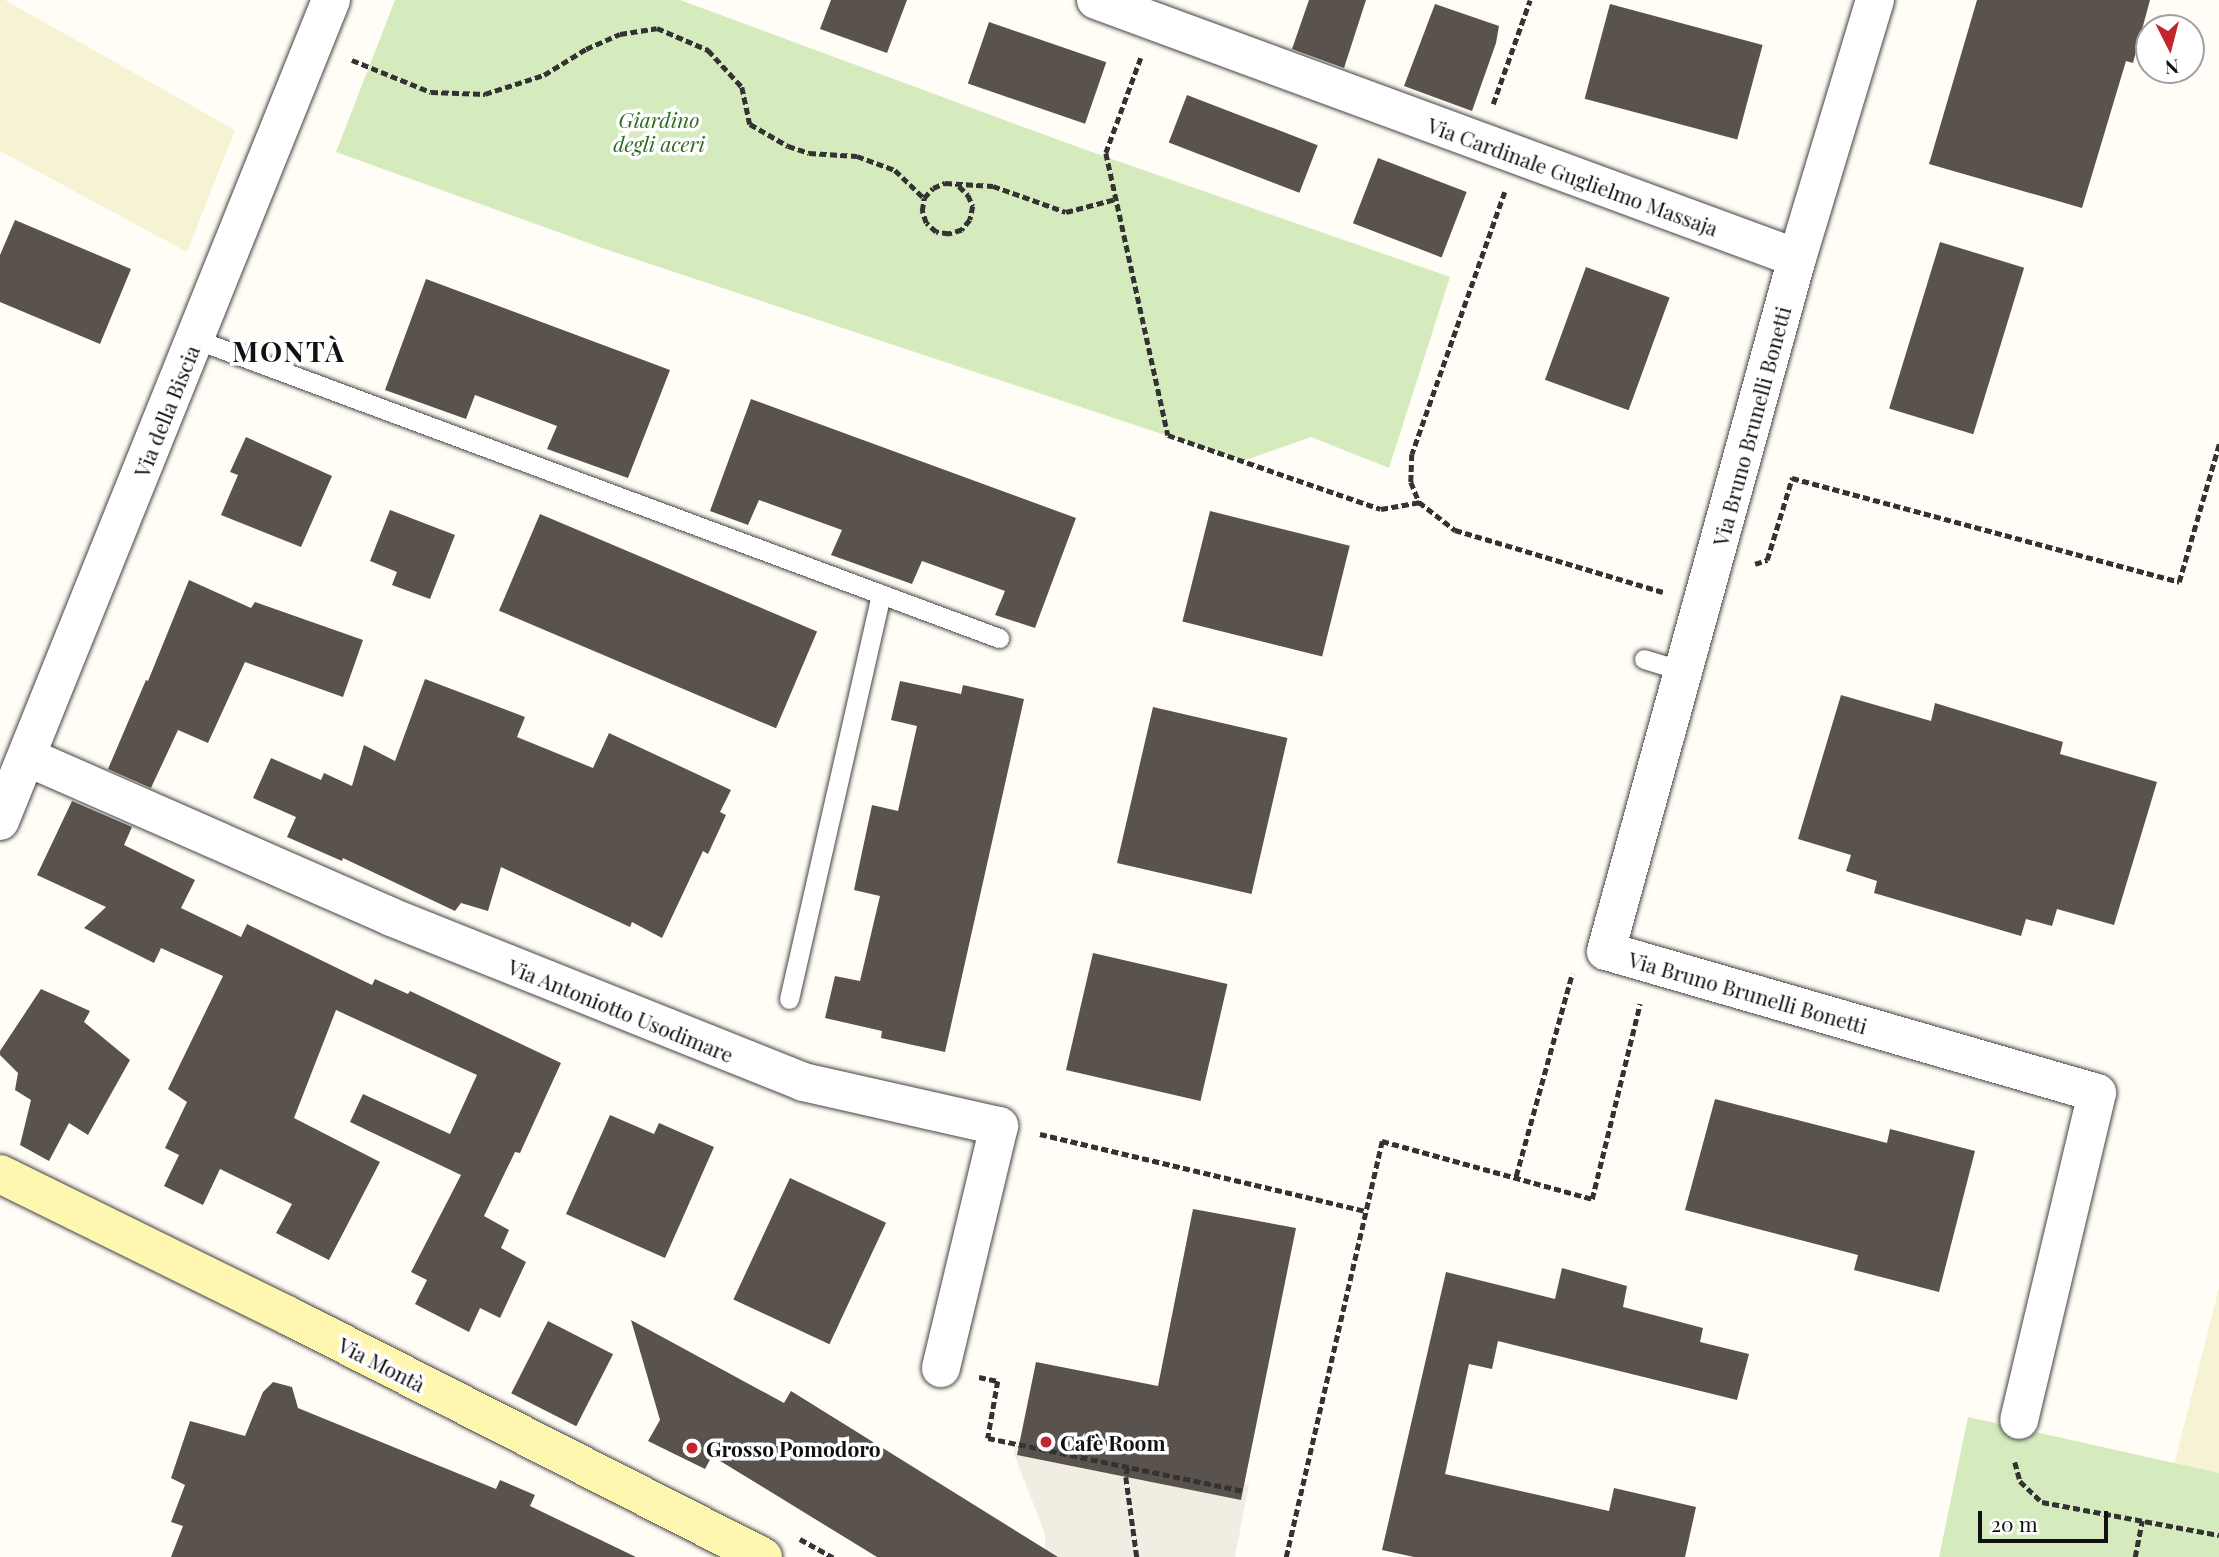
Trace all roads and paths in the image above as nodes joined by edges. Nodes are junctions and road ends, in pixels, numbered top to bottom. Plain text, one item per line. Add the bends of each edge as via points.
1 (331, 0) edge
2 (1096, 0) edge
3 (1530, 0) edge
4 (1875, 0) edge
5 (1153, 22) junction
6 (315, 41) junction
7 (1492, 107) dead end
8 (958, 186) junction
9 (1507, 187) dead end
10 (924, 198) junction
11 (1116, 200) junction
12 (1797, 258) junction
13 (195, 339) junction
14 (2219, 444) edge
15 (1419, 502) junction
16 (1745, 568) dead end
17 (881, 595) junction
18 (1677, 596) dead end
19 (999, 638) dead end
20 (1644, 659) dead end
21 (1683, 671) junction
22 (27, 757) junction
23 (0, 821) edge
24 (1651, 964) junction
25 (1574, 965) dead end
26 (789, 999) dead end
27 (999, 1126) junction
28 (0, 1174) edge
29 (1516, 1176) junction
30 (1366, 1211) junction
31 (941, 1368) joint
32 (2019, 1420) joint
33 (1128, 1467) junction
34 (1243, 1491) dead end
35 (2142, 1521) junction
36 (2219, 1535) edge
37 (763, 1557) edge
38 (1137, 1557) edge
39 (1286, 1557) edge
40 (2135, 1557) edge

1 - 6 street, Via della Biscia
2 - 5 street, Via Cardinale Guglielmo Massaja
3 - 7 path
4 - 12 street
5 - 11 path via 1106,153
5 - 12 street, Via Cardinale Guglielmo Massaja
6 - 10 path via 431,92 485,94 544,75 620,34 657,28 708,50 742,87 750,124 808,153 857,156 895,170
6 - 13 street, Via della Biscia
8 - 10 path via 946,183
8 - 10 path via 973,206 962,230 936,232 926,223
8 - 11 path via 993,186 1066,212
9 - 15 path via 1412,454 1411,482
11 - 15 path via 1168,435 1381,509
12 - 21 street, Via Bruno Brunelli Bonetti
13 - 17 lane
13 - 22 street, Via della Biscia
14 - 16 path via 2179,582 1792,478 1767,560
15 - 18 path via 1455,530
17 - 19 lane
17 - 26 lane
20 - 21 lane
21 - 24 street, Via Bruno Brunelli Bonetti via 1606,951
22 - 23 street, Via della Biscia
22 - 27 street, Via Antoniotto Usodimare via 391,917 803,1082
24 - 29 path via 1592,1199
24 - 32 street, Via Bruno Brunelli Bonetti via 2097,1093
25 - 29 path
27 - 30 path
27 - 31 street
28 - 37 main road, Via Montà
29 - 30 path via 1382,1141
30 - 39 path
31 - 33 path via 998,1381 988,1438
32 - 35 path via 2013,1453 2020,1481 2042,1502
33 - 34 path
33 - 38 path
35 - 36 path
35 - 40 path

